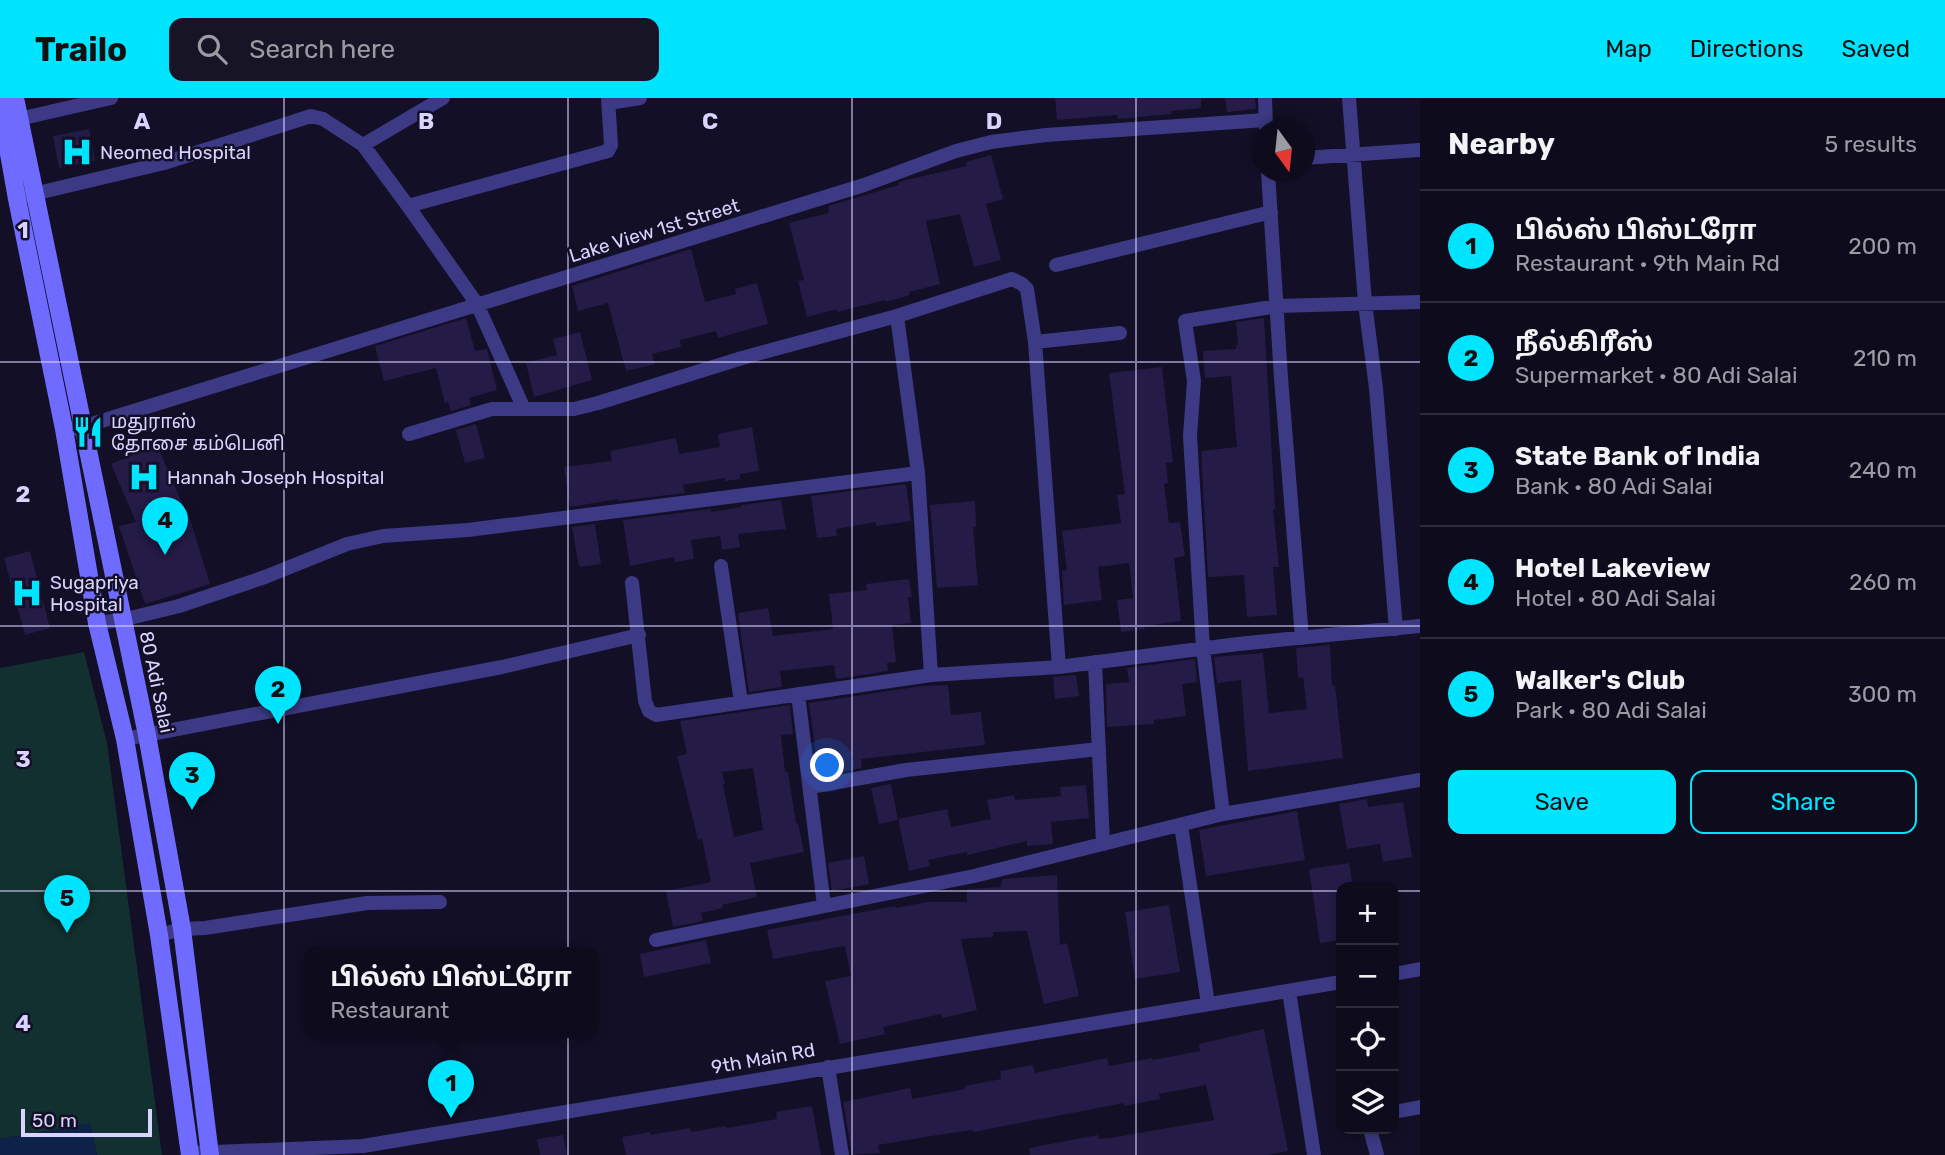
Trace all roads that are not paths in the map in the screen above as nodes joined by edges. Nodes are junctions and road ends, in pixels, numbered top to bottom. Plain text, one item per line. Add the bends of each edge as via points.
1 (15, 98) edge
2 (111, 98) edge
3 (443, 98) edge
4 (640, 98) edge
5 (1265, 98) edge
6 (1349, 98) edge
7 (609, 101) edge
8 (0, 103) edge
9 (1266, 119) edge
10 (12, 121) junction
11 (1252, 126) edge
12 (363, 145) junction
13 (1420, 150) edge
14 (1354, 155) junction
15 (1315, 157) edge
16 (1269, 182) edge
17 (35, 193) junction
18 (17, 199) junction
19 (408, 206) junction
20 (1271, 212) junction
21 (1056, 265) dead end
22 (1420, 302) edge
23 (1365, 303) junction
24 (477, 304) junction
25 (1277, 306) junction
26 (897, 316) junction
27 (1120, 333) dead end
28 (1035, 342) junction
29 (524, 409) junction
30 (82, 427) junction
31 (64, 429) junction
32 (409, 434) dead end
33 (918, 473) junction
34 (721, 566) dead end
35 (632, 583) dead end
36 (122, 620) junction
37 (97, 623) junction
38 (1420, 626) edge
39 (1396, 629) junction
40 (639, 635) junction
41 (1302, 638) junction
42 (1203, 648) junction
43 (1095, 662) junction
44 (1059, 667) junction
45 (931, 675) junction
46 (798, 694) junction
47 (741, 702) junction
48 (147, 735) junction
49 (125, 739) junction
50 (1099, 750) junction
51 (1420, 780) edge
52 (810, 787) junction
53 (1223, 814) junction
54 (1181, 825) junction
55 (1103, 844) junction
56 (440, 902) dead end
57 (824, 906) junction
58 (182, 929) junction
59 (159, 935) junction
60 (656, 940) dead end
61 (1420, 970) edge
62 (1399, 973) edge
63 (1336, 983) edge
64 (1289, 991) junction
65 (1208, 1004) junction
66 (828, 1067) junction
67 (1420, 1107) edge
68 (1399, 1111) edge
69 (1371, 1134) edge
70 (364, 1151) edge
71 (190, 1154) edge
72 (210, 1154) edge
73 (842, 1155) edge
74 (1314, 1155) edge
75 (1377, 1155) edge

1 - 10 main road, 80 Adi Salai
2 - 10 street
3 - 12 street
4 - 7 street
5 - 9 street
6 - 14 street
7 - 19 street via 608,151
8 - 10 main road, 80 Adi Salai
10 - 17 main road, 80 Adi Salai
10 - 18 main road, 80 Adi Salai
11 - 24 street, Lake View 1st Street via 1046,135 956,150 864,185
12 - 17 street via 311,116 164,163
12 - 19 street
13 - 14 street
14 - 15 street
14 - 23 street
16 - 20 street
17 - 18 street
17 - 30 main road, 80 Adi Salai
18 - 31 main road, 80 Adi Salai
19 - 24 street
20 - 21 street
20 - 25 street
22 - 23 street
23 - 25 street
23 - 39 street
24 - 29 street
24 - 30 street, Lake View 1st Street
25 - 41 street
25 - 42 street via 1185,321 1194,381 1190,436
26 - 28 street via 1012,279 1027,289
26 - 29 street via 574,409
26 - 33 street
27 - 28 street
28 - 44 street
29 - 32 street via 492,409
30 - 31 street, Lake View 1st Street
30 - 36 main road, 80 Adi Salai
31 - 37 main road, 80 Adi Salai
33 - 36 street via 468,530 383,536 347,544 179,606
33 - 45 street
34 - 47 street
35 - 40 street
36 - 37 street
36 - 48 main road, 80 Adi Salai
37 - 49 main road, 80 Adi Salai
38 - 39 street
39 - 41 street
40 - 47 street via 649,711 656,715
40 - 48 street via 502,667
41 - 42 street
42 - 43 street
42 - 53 street
43 - 44 street
43 - 50 street
44 - 45 street
45 - 46 street
46 - 47 street
46 - 52 street
48 - 49 street
48 - 58 main road, 80 Adi Salai
49 - 59 main road, 80 Adi Salai
50 - 52 street via 906,770
50 - 55 street
51 - 53 street
52 - 57 street
53 - 54 street
54 - 55 street
54 - 65 street
55 - 57 street
56 - 58 street via 366,903
57 - 60 street
58 - 59 street
58 - 72 main road, 80 Adi Salai
59 - 71 main road, 80 Adi Salai
61 - 62 street
63 - 64 street, 9th Main Rd
64 - 65 street, 9th Main Rd
64 - 74 street
65 - 66 street, 9th Main Rd
66 - 70 street, 9th Main Rd
66 - 73 street
67 - 68 street
69 - 75 street
70 - 72 street, 9th Main Rd
71 - 72 street, 9th Main Rd

